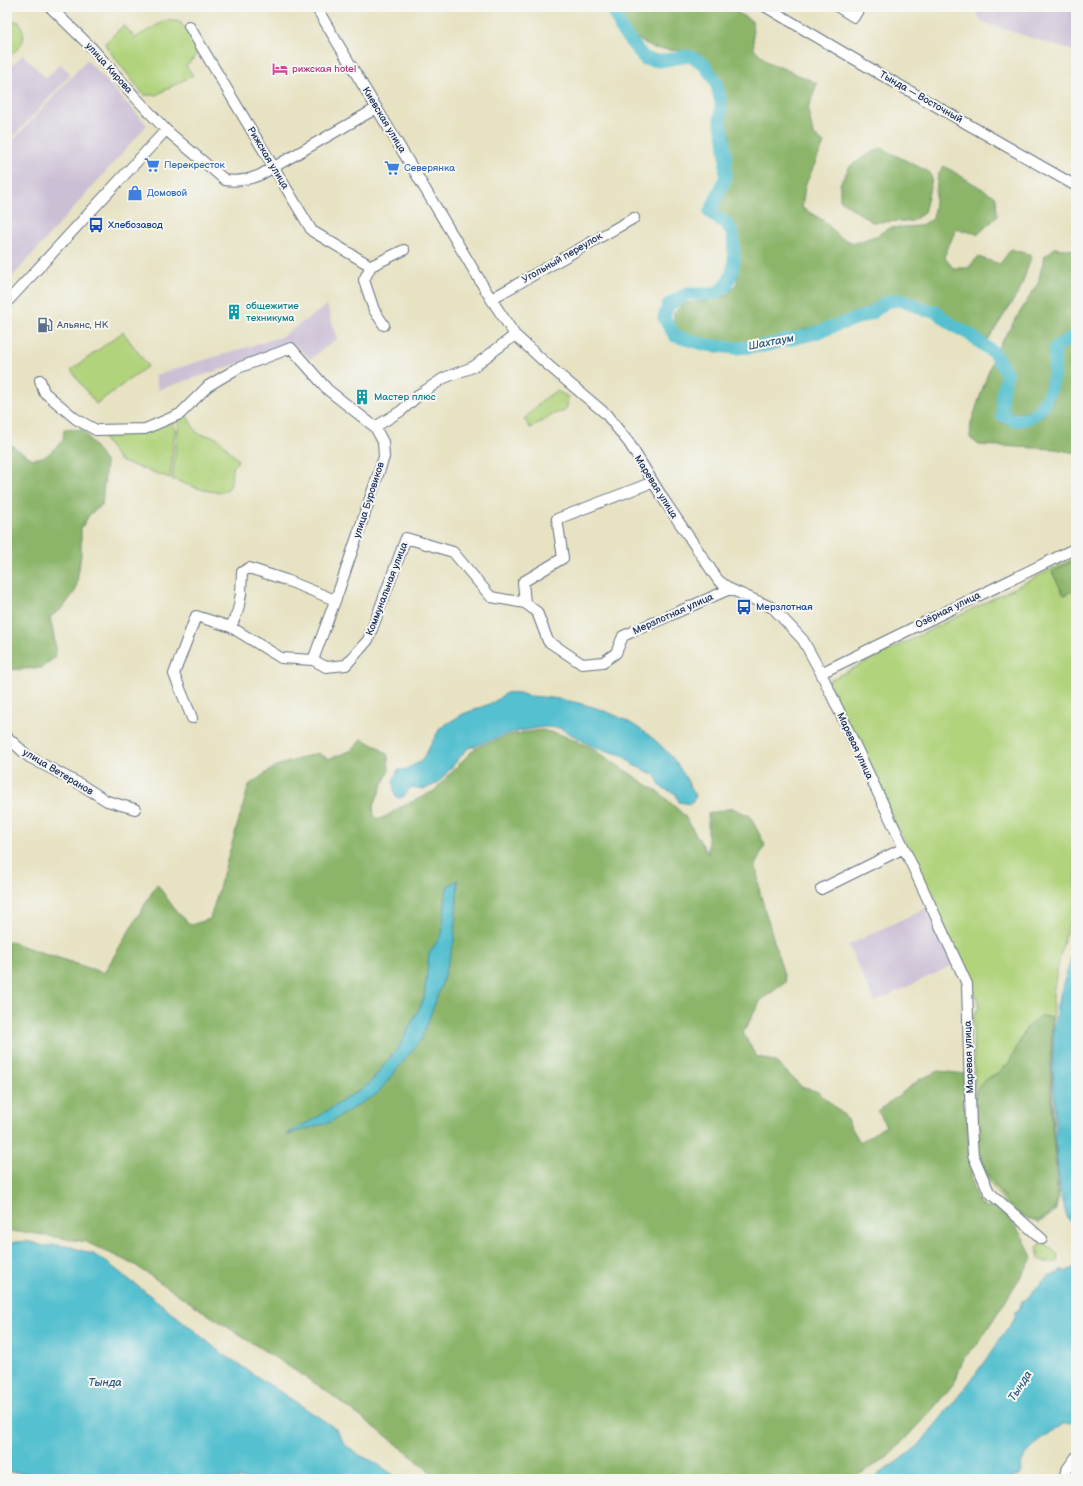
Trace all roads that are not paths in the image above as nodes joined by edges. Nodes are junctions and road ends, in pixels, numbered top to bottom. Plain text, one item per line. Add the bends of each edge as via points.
1 (50, 7) edge
2 (316, 7) edge
3 (766, 7) edge
4 (838, 7) edge
5 (860, 7) edge
6 (189, 26) dead end
7 (377, 108) junction
8 (166, 130) junction
9 (274, 167) junction
10 (1076, 186) edge
11 (634, 218) dead end
12 (404, 250) dead end
13 (371, 266) junction
14 (491, 299) junction
15 (7, 302) edge
16 (384, 325) dead end
17 (515, 335) junction
18 (40, 380) dead end
19 (375, 427) junction
20 (653, 482) junction
21 (1076, 548) edge
22 (730, 589) junction
23 (335, 600) junction
24 (525, 603) junction
25 (231, 627) junction
26 (313, 660) junction
27 (821, 673) junction
28 (192, 718) dead end
29 (7, 737) edge
30 (135, 809) dead end
31 (904, 848) junction
32 (821, 889) dead end
33 (1042, 1239) dead end
34 (1076, 1458) edge
35 (1062, 1479) edge

1 - 8 street, улица Кирова via 91,47
2 - 7 street, Киевская улица
3 - 10 street, Тында — Восточный
4 - 5 street via 854,17
6 - 9 street, Рижская улица
7 - 9 street, улица Кирова
7 - 14 street, Киевская улица
8 - 9 street, улица Кирова via 225,180 248,180
8 - 15 street
9 - 13 street, Рижская улица via 312,231
11 - 14 street, Угольный переулок
12 - 13 street
13 - 16 street via 364,280 374,310
14 - 17 street, Киевская улица
17 - 19 street via 473,367 444,378 401,411
17 - 20 street, Маревая улица via 606,414 629,443
18 - 19 street, улица Буровиков via 44,392 76,419 96,430 145,429 180,414 208,386 238,368 291,348 328,390
19 - 23 street, улица Буровиков via 383,442 384,457
20 - 22 street, Маревая улица via 718,580
20 - 24 street via 557,519 563,558 524,582
21 - 27 street, Озёрная улица
22 - 24 street, Мерзлотная улица via 623,636 616,653 603,662 582,664 548,641 537,612
22 - 27 street, Маревая улица via 773,608 803,640
23 - 25 street via 249,568 242,572 238,610
23 - 26 street, улица Буровиков
24 - 26 street, Коммунальная улица via 491,597 453,552 406,538 368,640 346,666 326,667
25 - 26 street via 280,658
25 - 28 street via 196,616 174,674
27 - 31 street, Маревая улица
29 - 30 street, улица Ветеранов via 29,757 80,784 107,802
31 - 32 street
31 - 33 street, Маревая улица via 967,984 970,1127 973,1155 989,1192
34 - 35 street

